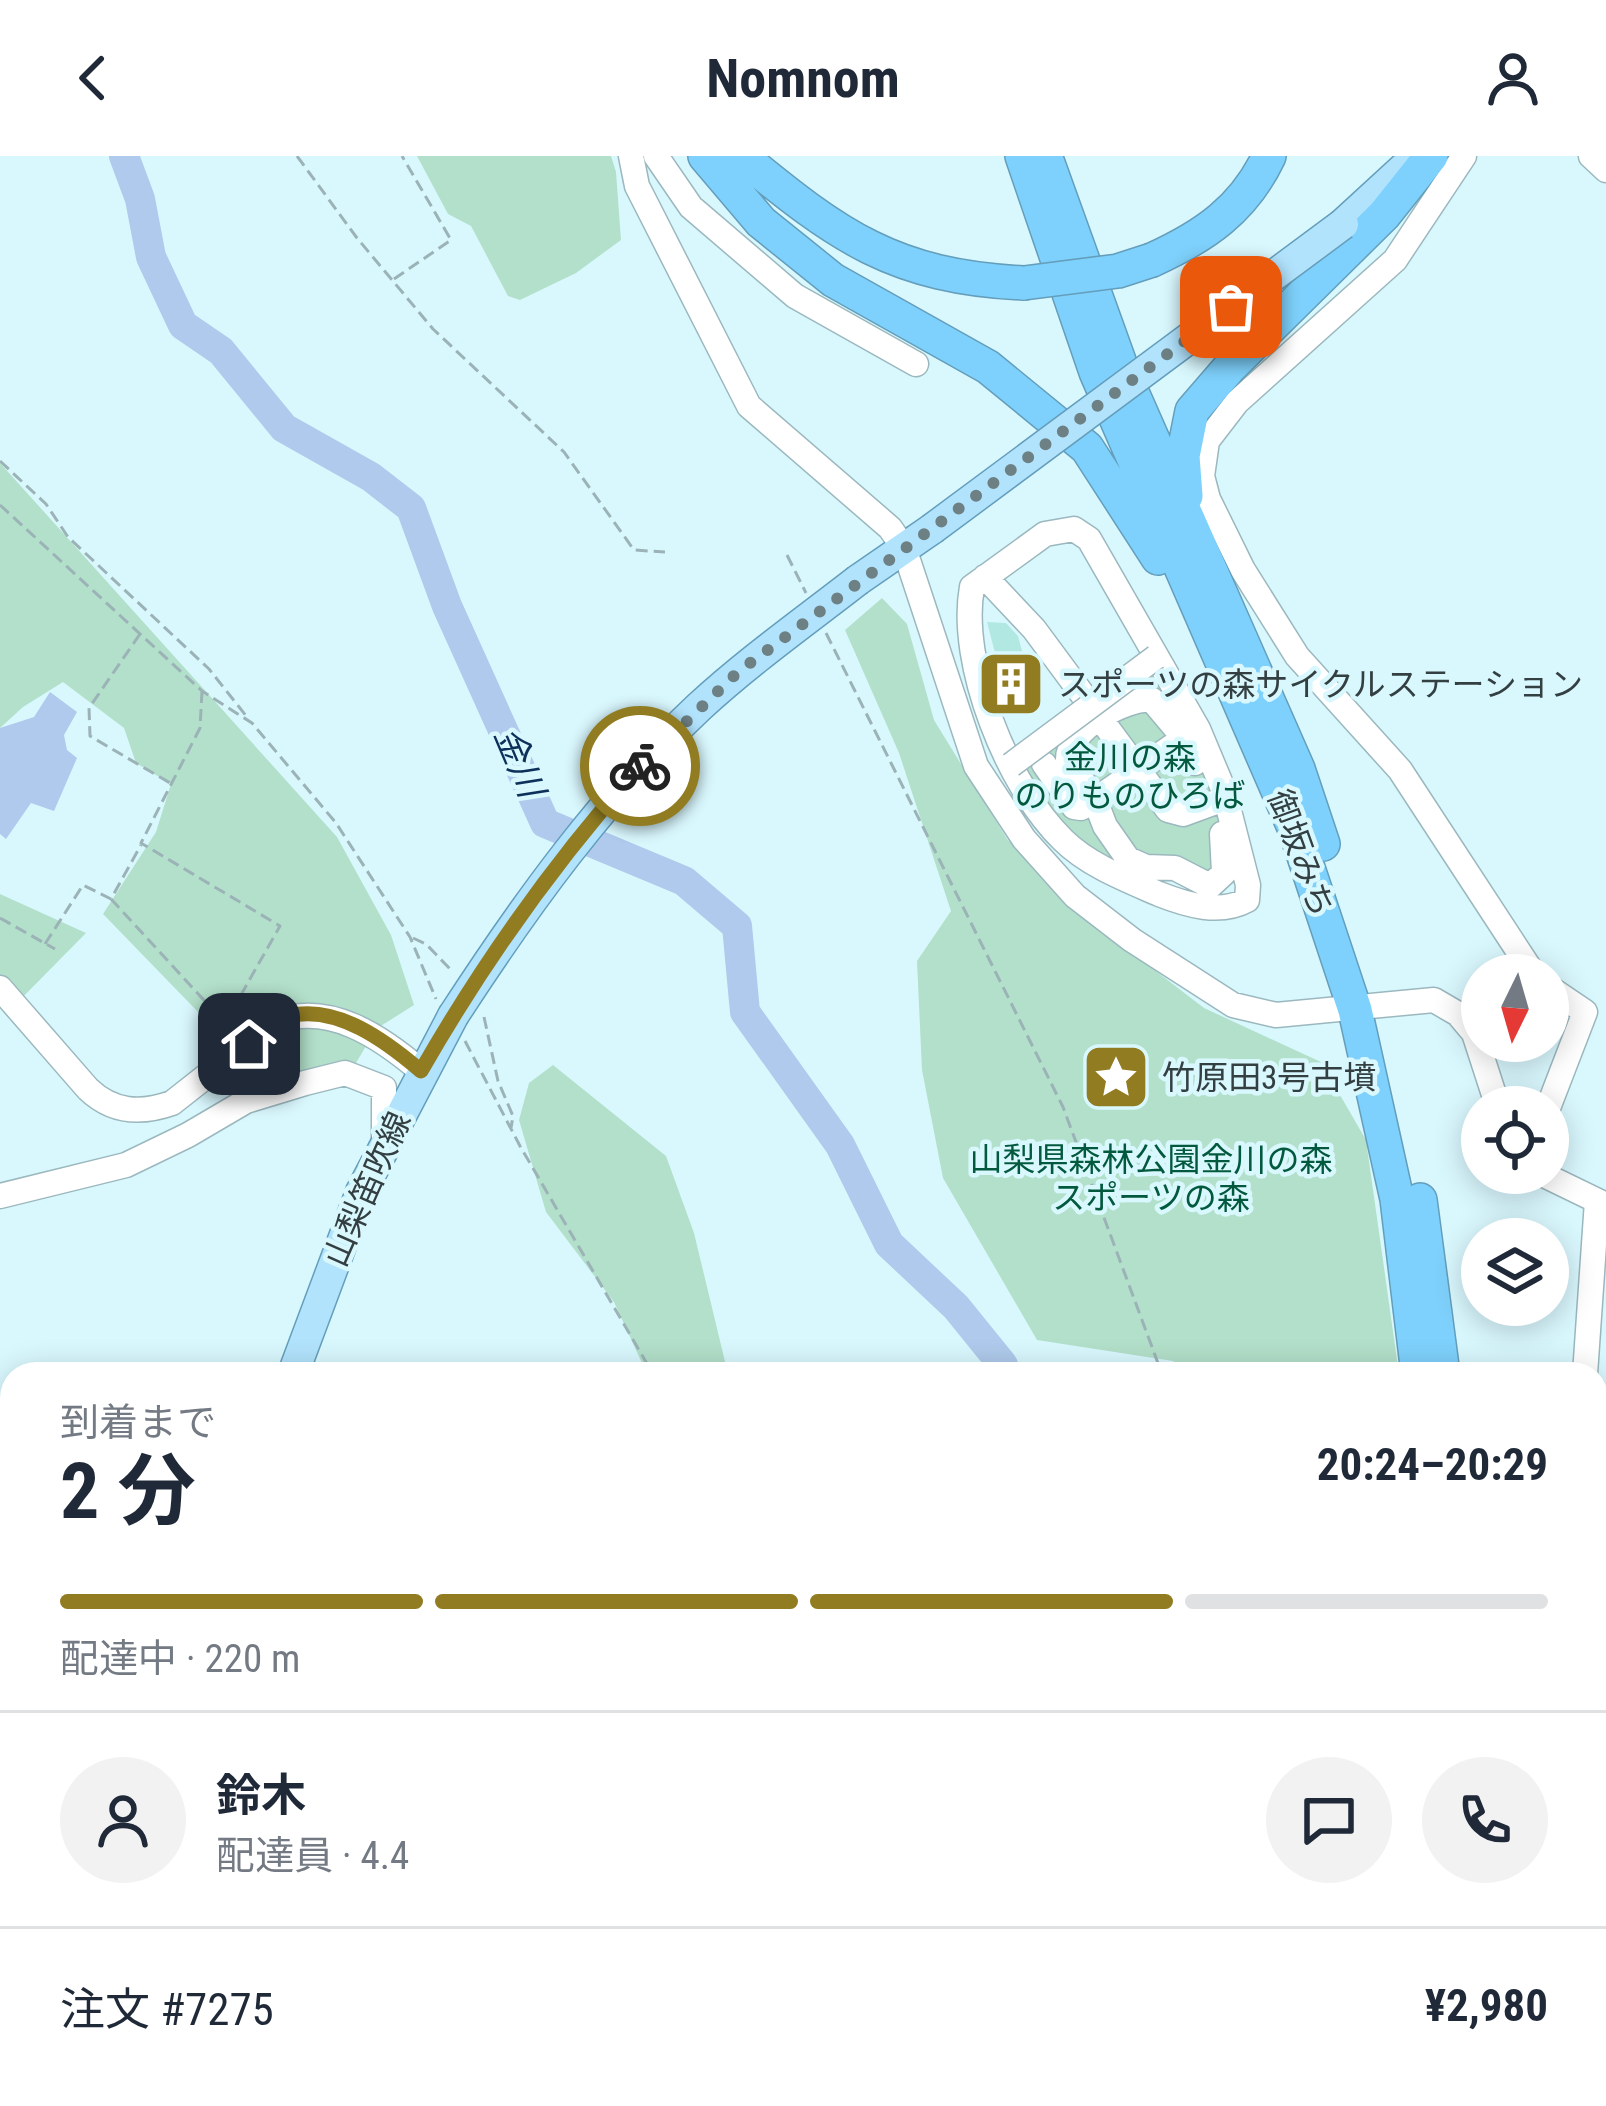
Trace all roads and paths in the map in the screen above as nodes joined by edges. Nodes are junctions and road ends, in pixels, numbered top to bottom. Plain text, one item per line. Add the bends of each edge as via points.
1 (297, 156) edge
2 (402, 156) edge
3 (631, 156) edge
4 (656, 156) edge
5 (705, 156) edge
6 (741, 156) edge
7 (768, 156) edge
8 (1022, 156) edge
9 (1046, 156) edge
10 (1064, 156) edge
11 (1247, 156) edge
12 (1269, 156) edge
13 (1417, 156) edge
14 (1431, 156) edge
15 (1464, 156) edge
16 (1591, 156) edge
17 (1606, 170) edge
18 (1147, 251) junction
19 (1025, 274) junction
20 (393, 280) junction
21 (1109, 332) junction
22 (916, 364) dead end
23 (0, 461) edge
24 (0, 505) edge
25 (904, 548) junction
26 (1202, 550) junction
27 (665, 552) dead end
28 (787, 556) dead end
29 (985, 577) junction
30 (808, 597) dead end
31 (819, 618) dead end
32 (140, 634) junction
33 (1156, 658) junction
34 (202, 691) junction
35 (1100, 719) junction
36 (252, 723) junction
37 (1255, 733) junction
38 (1184, 738) junction
39 (1044, 764) dead end
40 (1012, 765) junction
41 (1137, 769) junction
42 (172, 784) junction
43 (1095, 800) junction
44 (1214, 802) junction
45 (142, 844) junction
46 (111, 899) junction
47 (0, 918) edge
48 (45, 944) junction
49 (56, 949) dead end
50 (1520, 954) edge
51 (0, 988) edge
52 (1569, 1001) edge
53 (1365, 1007) junction
54 (453, 1016) junction
55 (225, 1023) junction
56 (249, 1044) junction
57 (1569, 1054) edge
58 (421, 1071) junction
59 (1491, 1086) edge
60 (384, 1143) junction
61 (1569, 1187) edge
62 (0, 1196) edge
63 (1602, 1203) edge
64 (298, 1362) edge
65 (646, 1362) edge
66 (1158, 1362) edge
67 (1417, 1362) edge
68 (1441, 1362) edge
69 (1586, 1362) edge

1 - 20 path
2 - 20 path via 451,240
3 - 25 street via 637,186 749,406
4 - 22 street via 692,207 795,296
5 - 37 highway via 760,222 833,280 988,367 1087,448 1165,568
6 - 19 highway via 862,244 912,266 953,278
7 - 19 highway via 880,232
8 - 37 highway, 御坂みち via 1096,372
9 - 21 highway, 御坂みち
10 - 21 highway
11 - 18 highway via 1212,202
12 - 18 highway via 1226,218 1193,242
13 - 25 main road, 山梨笛吹線, bridge via 1343,224
14 - 26 highway via 1192,411 1184,486
15 - 50 street via 1395,260 1216,426 1202,476 1243,570 1297,656 1400,770
16 - 17 street
18 - 19 highway
20 - 27 path via 564,452 634,550
21 - 26 highway, 御坂みち
23 - 36 path via 209,669
24 - 32 path
25 - 53 street via 976,766 1024,839 1075,896 1233,1005 1276,1015
25 - 54 main road, 山梨笛吹線, bridge via 738,672 647,758 543,883
26 - 53 highway, 御坂みち via 1298,769
28 - 30 path
29 - 33 street via 1045,534 1074,529 1089,539
29 - 35 street
29 - 40 street via 972,587 967,613 982,688
31 - 66 path via 1063,1107
32 - 34 path
32 - 42 path via 88,708 90,736
33 - 40 street, bridge
33 - 40 street via 1224,791 1247,900 1222,908 1182,903 1121,878 1065,843
34 - 36 path
34 - 42 path via 200,728
35 - 38 street via 1146,699
35 - 41 street
35 - 43 street via 1068,748
36 - 54 path via 336,823 410,937 434,998
37 - 53 highway, 御坂みち
38 - 41 street
38 - 44 street
39 - 43 street via 1074,807
41 - 43 street
41 - 44 street via 1174,814
42 - 45 path
43 - 44 street via 1128,859 1175,868 1210,886 1227,860
45 - 46 path
45 - 55 path via 280,926
46 - 48 path via 83,885
46 - 55 path
47 - 48 path
48 - 49 path
51 - 56 street via 88,1089 119,1108 172,1102
52 - 57 street via 1585,1012
53 - 59 street via 1434,1000 1459,1013
53 - 67 highway, 御坂みち
53 - 68 highway, 御坂みち via 1419,1192
54 - 58 main road, 山梨笛吹線
54 - 65 path
55 - 56 path
56 - 58 street via 275,1022 317,1015 392,1046
58 - 60 main road, 山梨笛吹線
60 - 62 street via 383,1088 345,1073 246,1101 126,1165
60 - 64 main road, 山梨笛吹線
61 - 63 street
63 - 69 street

